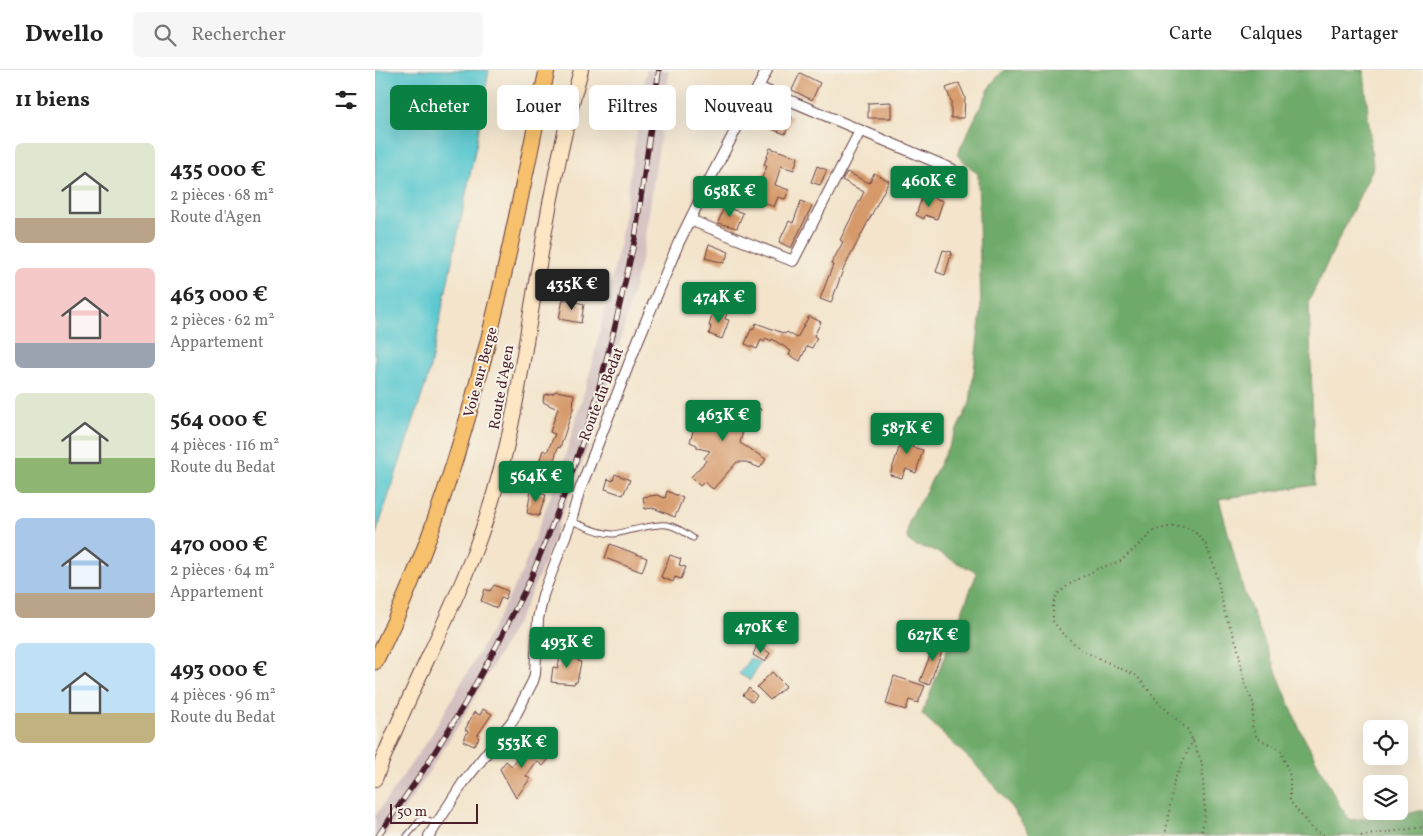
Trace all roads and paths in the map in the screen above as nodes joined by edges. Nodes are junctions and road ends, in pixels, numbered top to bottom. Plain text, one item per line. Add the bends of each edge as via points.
1 (547, 70) edge
2 (581, 70) edge
3 (767, 70) edge
4 (759, 85) edge
5 (791, 101) edge
6 (736, 130) edge
7 (860, 131) junction
8 (952, 169) dead end
9 (690, 220) junction
10 (571, 521) junction
11 (693, 538) dead end
12 (375, 662) edge
13 (1193, 740) junction
14 (375, 779) edge
15 (437, 823) junction
16 (1423, 828) edge
17 (407, 836) edge
18 (429, 836) edge
19 (1165, 836) edge
20 (1201, 836) edge
21 (1325, 836) edge
22 (1361, 836) edge

1 - 12 main road, Voie sur Berge via 496,313 462,442 429,539
2 - 14 main road, Route d'Agen via 553,187 512,425 497,484 473,558
3 - 4 street, Route du Bedat
5 - 7 street
6 - 9 street, Route du Bedat
7 - 8 street
7 - 9 street via 793,262
9 - 10 street, Route du Bedat via 639,338 579,492
10 - 11 lane via 613,534 669,524
10 - 15 street, Route du Bedat via 539,611 533,681 513,720 463,783
13 - 19 path via 1174,780
13 - 20 path via 1202,763 1205,813
13 - 21 path via 1188,730 1160,704 1137,676 1083,651 1061,633 1053,621 1057,594 1091,573 1121,561 1155,530 1173,526 1195,532 1205,543 1237,644 1245,685 1254,705 1252,726 1257,738 1280,749 1290,776 1290,801 1312,828
15 - 17 lane via 421,818
15 - 18 street, Route du Bedat
16 - 22 path

